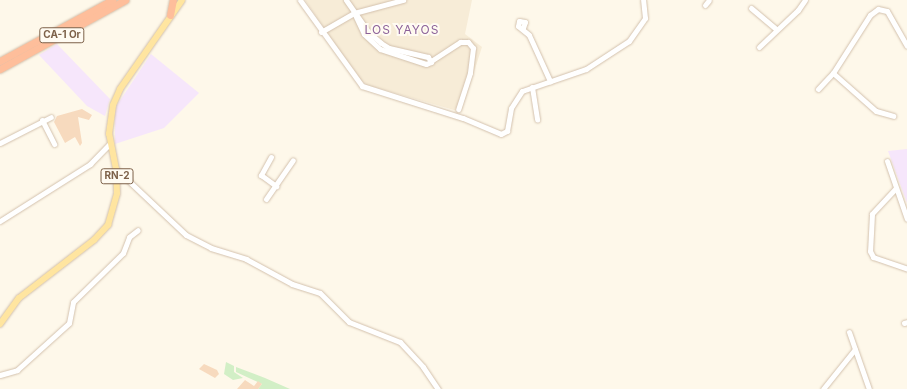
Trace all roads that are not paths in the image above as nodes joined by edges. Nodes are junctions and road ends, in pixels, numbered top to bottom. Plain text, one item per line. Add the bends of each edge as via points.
1 (112, 0) edge
2 (125, 0) edge
3 (174, 0) edge
4 (182, 0) edge
5 (300, 0) edge
6 (346, 0) edge
7 (403, 0) edge
8 (643, 0) edge
9 (709, 0) edge
10 (805, 0) edge
11 (705, 5) dead end
12 (751, 8) dead end
13 (354, 14) junction
14 (170, 15) junction
15 (523, 28) dead end
16 (776, 29) junction
17 (321, 32) junction
18 (907, 46) edge
19 (759, 47) dead end
20 (0, 61) edge
21 (0, 69) edge
22 (833, 73) junction
23 (550, 81) junction
24 (532, 87) junction
25 (818, 89) dead end
26 (458, 109) dead end
27 (893, 116) dead end
28 (51, 117) dead end
29 (42, 120) junction
30 (537, 120) dead end
31 (0, 143) edge
32 (110, 143) junction
33 (54, 144) dead end
34 (272, 157) dead end
35 (293, 160) dead end
36 (887, 161) dead end
37 (116, 169) junction
38 (276, 186) junction
39 (895, 189) junction
40 (266, 199) dead end
41 (907, 219) edge
42 (0, 222) edge
43 (138, 230) dead end
44 (907, 269) edge
45 (0, 324) edge
46 (849, 332) dead end
47 (855, 349) junction
48 (0, 375) edge
49 (438, 389) edge
50 (823, 389) edge
51 (870, 389) edge

1 - 20 highway, CA-1 Or
2 - 21 highway, CA-1 Or
3 - 14 highway
4 - 14 main road, RN-2
5 - 17 street
6 - 13 street
7 - 13 street
8 - 23 street via 645,18 629,41 586,70
9 - 11 street
10 - 16 street via 798,10
12 - 16 street
13 - 17 street
13 - 26 street via 364,34 380,49 426,64 460,42 468,42 474,48 470,74
14 - 32 main road, RN-2 via 113,105 109,127
15 - 23 street via 538,52
16 - 19 street
17 - 24 street via 362,86 463,118 494,134 507,131 514,99
18 - 22 street via 887,11 878,9 870,15
22 - 25 street
22 - 27 street via 876,111
23 - 24 street
24 - 30 street
28 - 29 street
29 - 31 street
29 - 33 street
32 - 37 main road, RN-2
32 - 42 street via 90,164
34 - 38 street via 261,174
35 - 38 street
36 - 39 street
37 - 45 main road, RN-2 via 117,200 108,225 94,240 19,298
37 - 49 street via 186,235 211,248 246,259 292,284 320,293 349,322 400,342 419,362
38 - 40 street
39 - 41 street
39 - 44 street via 872,214 870,252 873,257
43 - 48 street via 129,237 123,252 73,302 69,323 17,370
46 - 47 street
47 - 50 street
47 - 51 street

